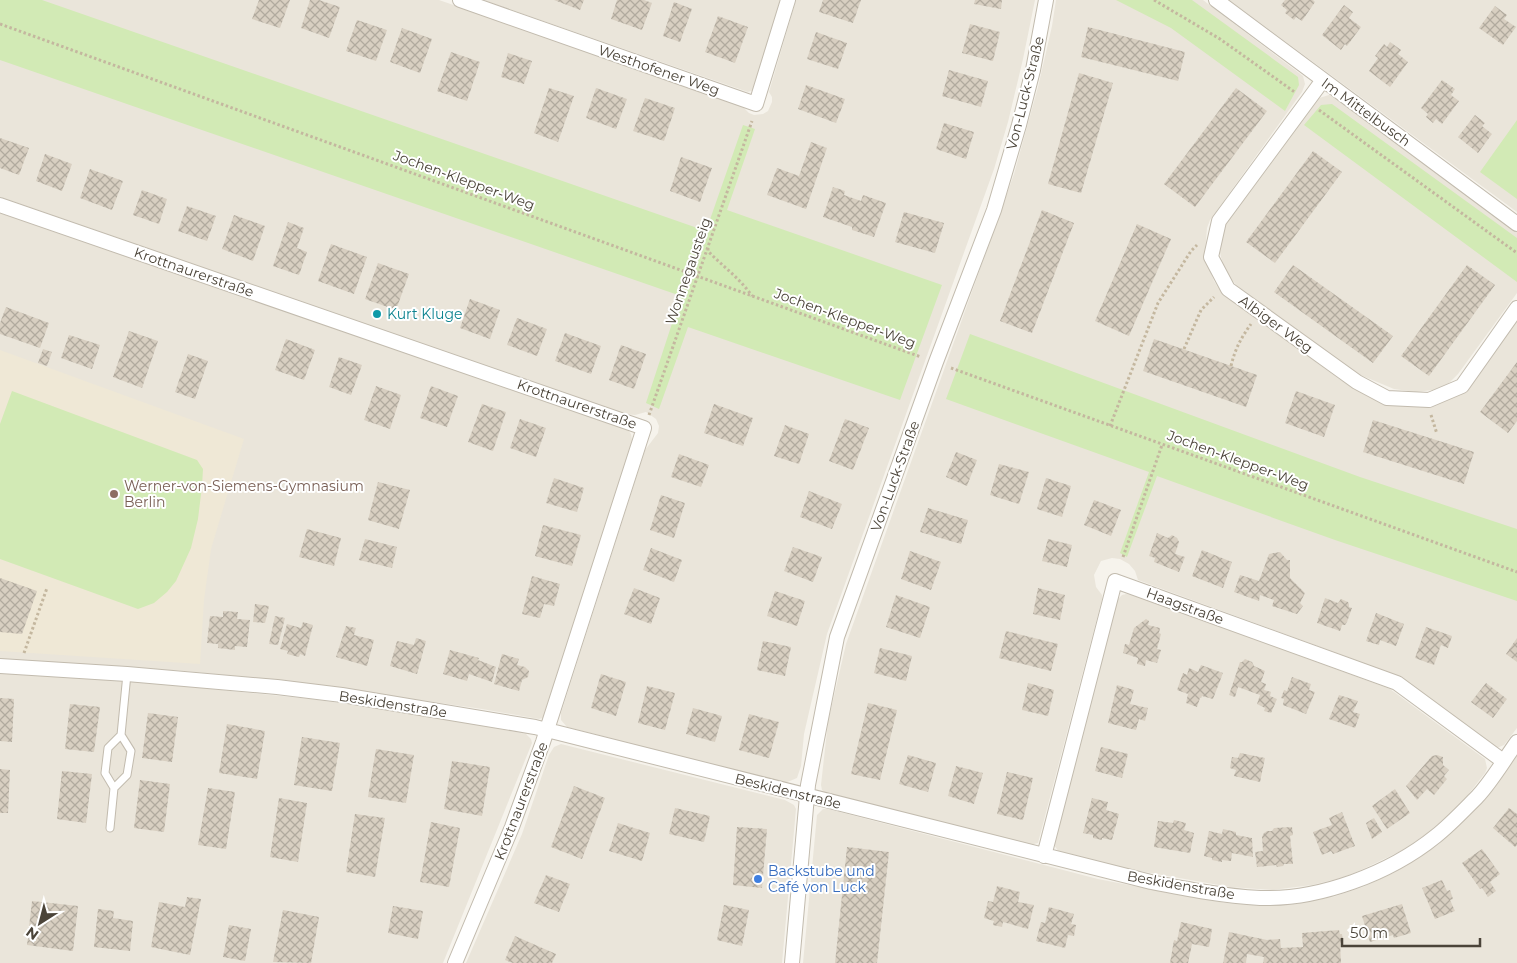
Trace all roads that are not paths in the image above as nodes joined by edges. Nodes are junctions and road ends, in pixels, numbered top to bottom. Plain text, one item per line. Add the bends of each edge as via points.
1 (460, 0) edge
2 (788, 0) edge
3 (1046, 0) edge
4 (1216, 0) edge
5 (1323, 80) junction
6 (0, 205) edge
7 (1517, 224) edge
8 (1517, 308) edge
9 (0, 666) edge
10 (127, 674) junction
11 (548, 729) junction
12 (121, 735) junction
13 (1517, 742) edge
14 (1503, 761) junction
15 (114, 788) junction
16 (807, 796) junction
17 (110, 828) dead end
18 (1044, 856) junction
19 (455, 963) edge
20 (792, 963) edge

1 - 2 street, Westhofener Weg via 756,104
3 - 16 street, Von-Luck-Straße via 1031,79 994,210 837,637
4 - 5 street, Im Mittelbusch
5 - 7 street, Im Mittelbusch
5 - 8 street, Albiger Weg via 1220,221 1212,257 1228,289 1357,382 1387,398 1429,400 1462,386
6 - 11 street, Krottnaurerstraße via 644,428
9 - 10 street, Beskidenstraße
10 - 11 street, Beskidenstraße via 342,695
10 - 12 lane
11 - 16 street, Beskidenstraße
11 - 19 street, Krottnaurerstraße via 512,827
12 - 15 lane via 131,751 127,775
12 - 15 lane via 108,748 104,773
13 - 14 street, Beskidenstraße
14 - 18 street, Beskidenstraße via 1478,796 1436,836 1396,862 1345,885 1290,897 1260,898 1192,890
14 - 18 street, Haagstraße via 1397,683 1115,581
15 - 17 lane
16 - 18 street, Beskidenstraße
16 - 20 street, Von-Luck-Straße

